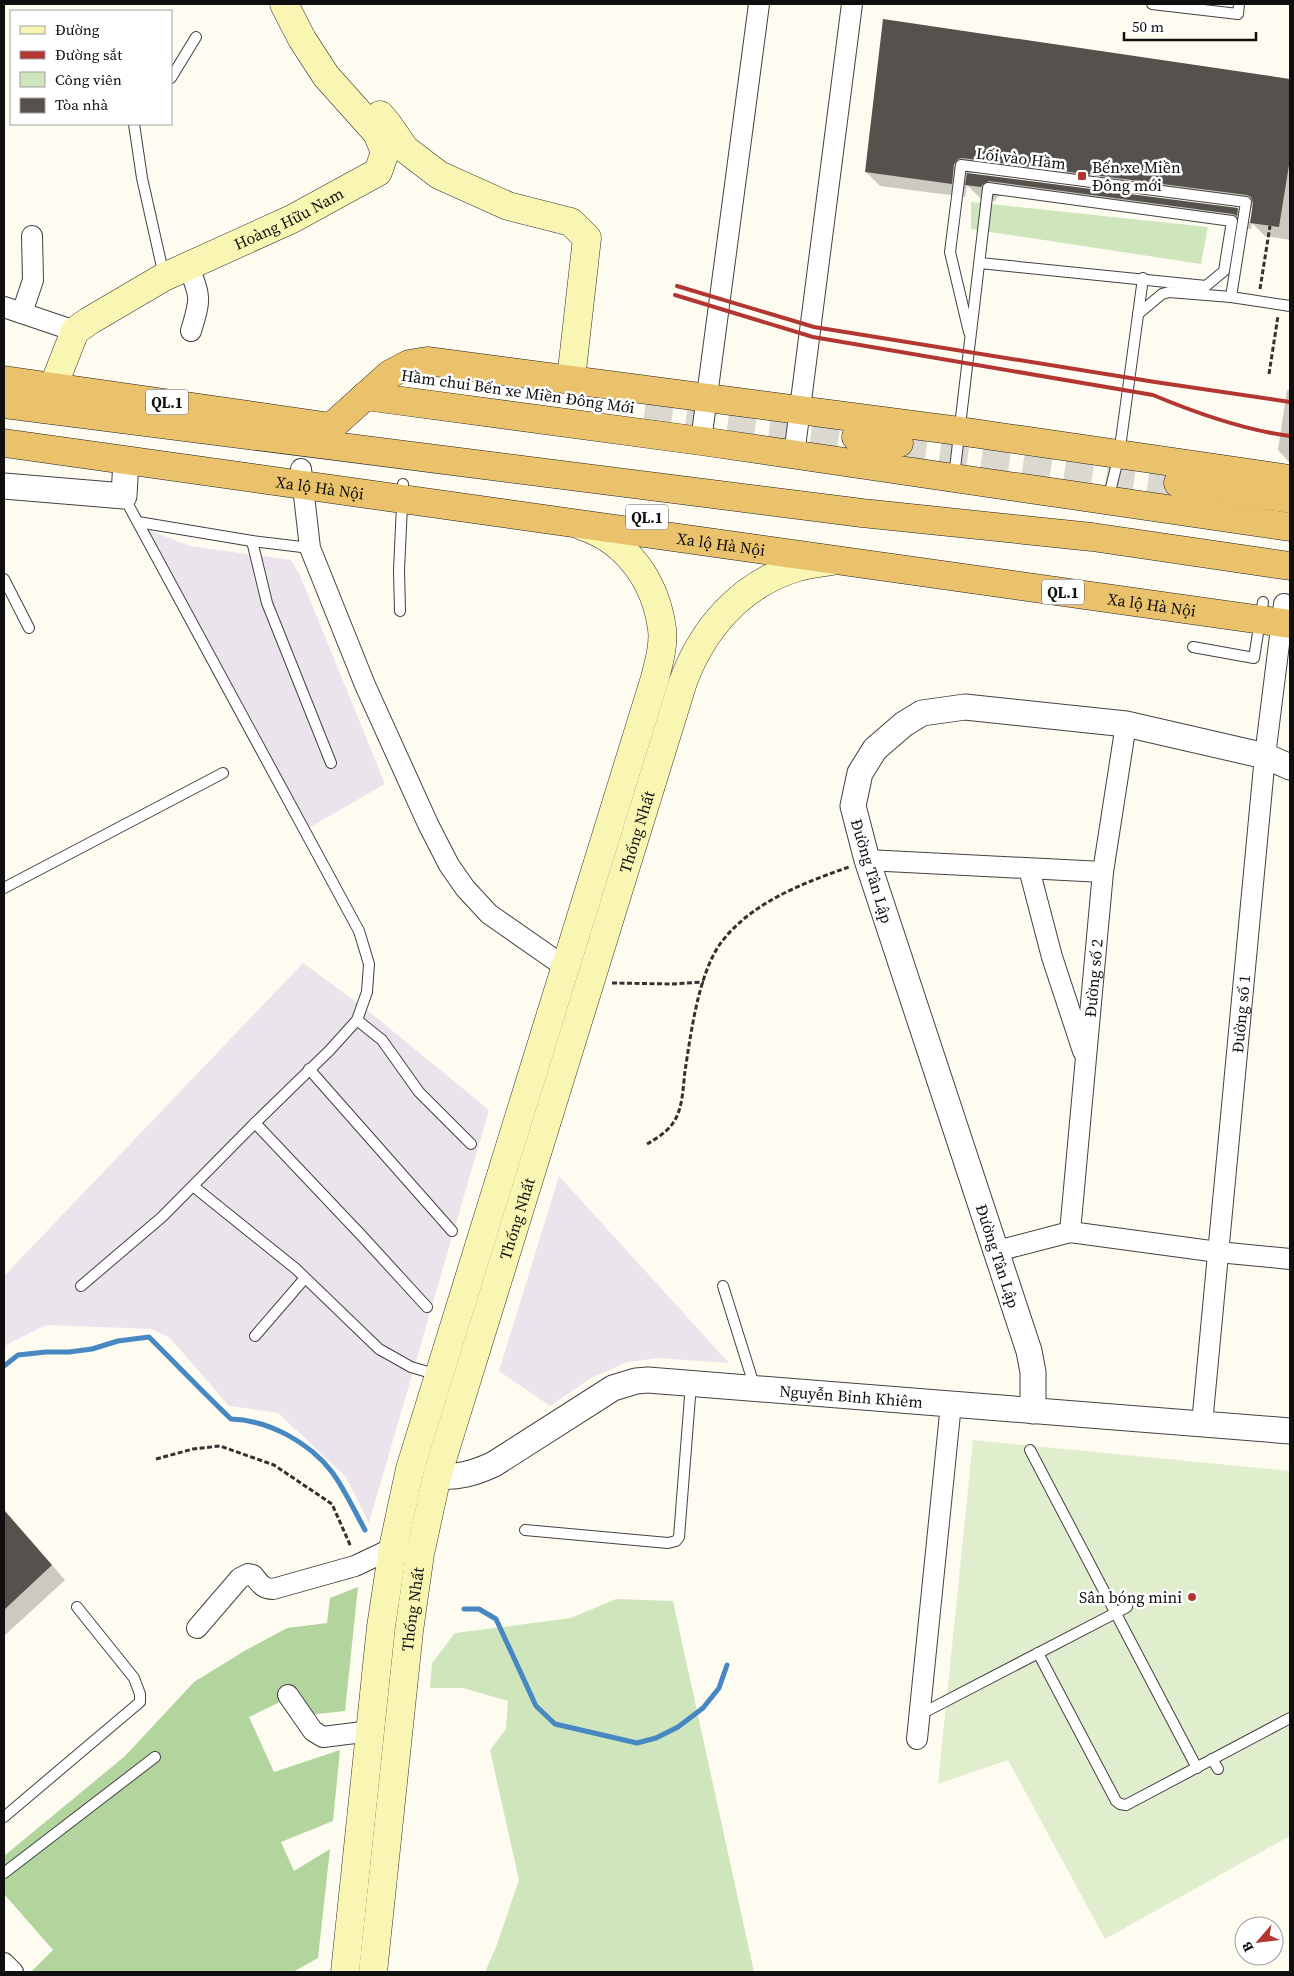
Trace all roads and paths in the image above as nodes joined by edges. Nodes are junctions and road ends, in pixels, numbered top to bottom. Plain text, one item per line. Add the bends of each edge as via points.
1 (284, 4) edge
2 (298, 4) edge
3 (760, 4) edge
4 (852, 4) edge
5 (1152, 4) edge
6 (1239, 4) edge
7 (196, 37) dead end
8 (172, 76) edge
9 (134, 125) edge
10 (1270, 226) dead end
11 (32, 236) dead end
12 (980, 263) junction
13 (176, 272) junction
14 (1142, 278) junction
15 (1157, 280) junction
16 (1169, 292) junction
17 (1231, 297) junction
18 (1258, 301) junction
19 (1290, 306) edge
20 (13, 310) edge
21 (1138, 314) junction
22 (1278, 316) junction
23 (1284, 317) dead end
24 (75, 331) junction
25 (191, 331) dead end
26 (971, 339) junction
27 (390, 374) junction
28 (1269, 374) dead end
29 (571, 379) junction
30 (4, 380) edge
31 (365, 396) junction
32 (708, 398) junction
33 (50, 399) junction
34 (4, 404) edge
35 (645, 408) tunnel mouth
36 (800, 410) junction
37 (4, 428) edge
38 (959, 431) junction
39 (328, 436) junction
40 (856, 437) tunnel mouth
41 (701, 440) junction
42 (4, 443) edge
43 (900, 443) tunnel mouth
44 (126, 453) junction
45 (794, 455) junction
46 (1118, 455) junction
47 (301, 477) junction
48 (954, 477) junction
49 (1290, 479) edge
50 (1178, 483) tunnel mouth
51 (4, 486) edge
52 (403, 491) junction
53 (124, 496) junction
54 (1290, 499) edge
55 (1108, 500) junction
56 (138, 522) junction
57 (574, 523) junction
58 (1290, 527) edge
59 (716, 535) junction
60 (252, 541) junction
61 (310, 548) junction
62 (836, 560) junction
63 (1290, 566) edge
64 (1022, 578) junction
65 (4, 579) edge
66 (400, 611) dead end
67 (1278, 613) edge
68 (29, 628) dead end
69 (1193, 647) dead end
70 (655, 678) junction
71 (683, 682) junction
72 (1126, 724) junction
73 (1265, 756) junction
74 (331, 763) dead end
75 (1290, 767) edge
76 (223, 773) dead end
77 (867, 860) junction
78 (1029, 869) junction
79 (1103, 872) junction
80 (4, 888) edge
81 (565, 967) junction
82 (591, 980) junction
83 (704, 982) junction
84 (357, 1020) junction
85 (1086, 1060) junction
86 (309, 1069) junction
87 (254, 1123) junction
88 (471, 1144) dead end
89 (647, 1144) dead end
90 (193, 1186) junction
91 (452, 1230) dead end
92 (1070, 1232) junction
93 (997, 1251) junction
94 (1218, 1252) junction
95 (1290, 1259) edge
96 (305, 1278) junction
97 (81, 1286) dead end
98 (724, 1286) dead end
99 (427, 1307) dead end
100 (255, 1336) dead end
101 (439, 1375) junction
102 (691, 1383) junction
103 (755, 1389) junction
104 (951, 1404) junction
105 (1033, 1411) junction
106 (1202, 1424) junction
107 (1290, 1432) edge
108 (1030, 1450) dead end
109 (156, 1459) dead end
110 (410, 1469) junction
111 (437, 1476) junction
112 (525, 1530) dead end
113 (393, 1548) junction
114 (420, 1554) junction
115 (359, 1564) junction
116 (77, 1607) dead end
117 (1127, 1607) dead end
118 (1115, 1612) junction
119 (197, 1628) dead end
120 (1038, 1653) junction
121 (288, 1695) dead end
122 (919, 1715) junction
123 (1290, 1718) edge
124 (370, 1732) junction
125 (917, 1739) dead end
126 (155, 1757) dead end
127 (1212, 1759) junction
128 (1197, 1768) junction
129 (1218, 1769) dead end
130 (4, 1817) edge
131 (4, 1873) edge
132 (4, 1962) edge
133 (13, 1972) edge
134 (345, 1972) edge
135 (373, 1972) edge

1 - 13 main road, Hoàng Hữu Nam via 326,76 377,133 385,152 378,172 292,219
2 - 29 main road via 336,66 405,148 439,175 508,206 571,222 587,238
3 - 32 street
4 - 36 street
5 - 6 lane via 1238,14
7 - 8 lane
9 - 13 lane via 142,178
10 - 18 path
11 - 20 street via 33,280
12 - 14 lane
12 - 15 lane via 988,188 1232,221 1224,271 1206,286
12 - 26 lane
13 - 24 main road, Hoàng Hữu Nam
13 - 25 street via 199,293
14 - 15 lane
14 - 21 lane
15 - 16 lane
16 - 17 lane
16 - 21 lane
17 - 18 lane
17 - 26 lane, Lối vào Hầm via 1246,202 960,165 950,252
18 - 19 lane
18 - 22 path via 1257,313
20 - 24 street
21 - 46 lane
22 - 23 path
22 - 28 path
24 - 33 main road
26 - 38 lane
27 - 29 highway via 409,364 427,361
27 - 31 highway
27 - 35 highway, Hầm chui Bến xe Miền Đông Mới
29 - 32 highway
30 - 33 highway, QL.1
31 - 39 highway
31 - 41 highway
32 - 36 highway
32 - 41 street
33 - 34 highway, QL.1
33 - 39 highway, QL.1
36 - 38 highway
36 - 45 street
37 - 44 highway, Xa lộ Hà Nội / QL.1
38 - 46 highway
38 - 48 lane
39 - 63 highway, QL.1 via 862,512 1092,537
40 - 43 highway
41 - 45 highway
42 - 44 highway, Xa lộ Hà Nội / QL.1
44 - 47 highway, Xa lộ Hà Nội / QL.1
44 - 53 street
45 - 48 highway
46 - 49 highway
46 - 55 lane
47 - 52 highway, Xa lộ Hà Nội / QL.1
47 - 61 street
48 - 55 highway
50 - 54 highway
51 - 53 street
52 - 57 highway, Xa lộ Hà Nội / QL.1
52 - 59 highway, Xa lộ Hà Nội / QL.1
52 - 66 lane
53 - 56 lane
55 - 58 highway
56 - 60 lane
56 - 84 lane via 359,932 369,964 367,992
57 - 59 highway, Xa lộ Hà Nội / QL.1
57 - 70 main road, Thống Nhất via 590,528 618,545 649,583 662,630
59 - 62 highway, Xa lộ Hà Nội / QL.1
59 - 64 highway, Xa lộ Hà Nội / QL.1
60 - 61 lane
60 - 74 lane via 267,604
61 - 81 street via 365,685 449,865 489,914
62 - 64 highway, Xa lộ Hà Nội / QL.1
62 - 71 main road, Thống Nhất via 776,575 741,596 712,626 690,662
64 - 67 highway, Xa lộ Hà Nội / QL.1
65 - 68 lane
67 - 69 lane via 1254,658
67 - 73 street, Đường số 1
70 - 71 main road
70 - 81 main road, Thống Nhất
71 - 82 main road, Thống Nhất
72 - 73 street, Đường Tân Lập
72 - 77 street, Đường Tân Lập via 965,707 922,712 875,749 860,773 853,806
72 - 79 street, Đường số 2
73 - 75 street, Đường Tân Lập
73 - 94 street, Đường số 1
76 - 80 lane
77 - 78 street
77 - 83 path via 797,887 748,916 720,945
77 - 93 street, Đường Tân Lập
78 - 79 street
78 - 85 street via 1052,957
79 - 85 street, Đường số 2
81 - 101 main road, Thống Nhất
82 - 83 path via 632,984
82 - 111 main road, Thống Nhất
83 - 89 path via 692,1021 681,1102 674,1122
84 - 86 lane
84 - 88 lane via 382,1040 419,1092
85 - 92 street, Đường số 2
86 - 87 lane
86 - 91 lane
87 - 90 lane
87 - 99 lane
90 - 96 lane
90 - 97 lane
92 - 93 street
92 - 94 street
93 - 105 street, Đường Tân Lập via 1029,1351
94 - 95 street
94 - 106 street, Đường số 1
96 - 100 lane
96 - 101 lane via 379,1349 411,1367
98 - 103 lane
101 - 110 main road, Thống Nhất
102 - 103 street, Nguyễn Bỉnh Khiêm
102 - 111 street, Nguyễn Bỉnh Khiêm via 648,1380 614,1388 494,1464 475,1473
102 - 112 lane via 679,1536 676,1541 668,1543
103 - 104 street, Nguyễn Bỉnh Khiêm
104 - 105 street, Nguyễn Bỉnh Khiêm
104 - 122 street
105 - 106 street, Nguyễn Bỉnh Khiêm
106 - 107 street, Nguyễn Bỉnh Khiêm
108 - 118 lane
109 - 115 path via 220,1446 274,1465 332,1504
110 - 111 main road
110 - 113 main road, Thống Nhất
111 - 114 main road, Thống Nhất
113 - 114 street
113 - 115 street
113 - 124 main road, Thống Nhất
114 - 135 main road, Thống Nhất
115 - 119 street via 273,1589 267,1589 248,1574 240,1578
116 - 130 lane via 134,1678 140,1702
117 - 118 lane
118 - 120 lane
118 - 128 lane
120 - 122 lane
120 - 128 lane via 1120,1804 1126,1805
121 - 124 street via 313,1731 324,1737
122 - 125 street
123 - 127 lane
124 - 134 main road, Thống Nhất
126 - 131 lane
127 - 128 lane
127 - 129 lane
132 - 133 street

